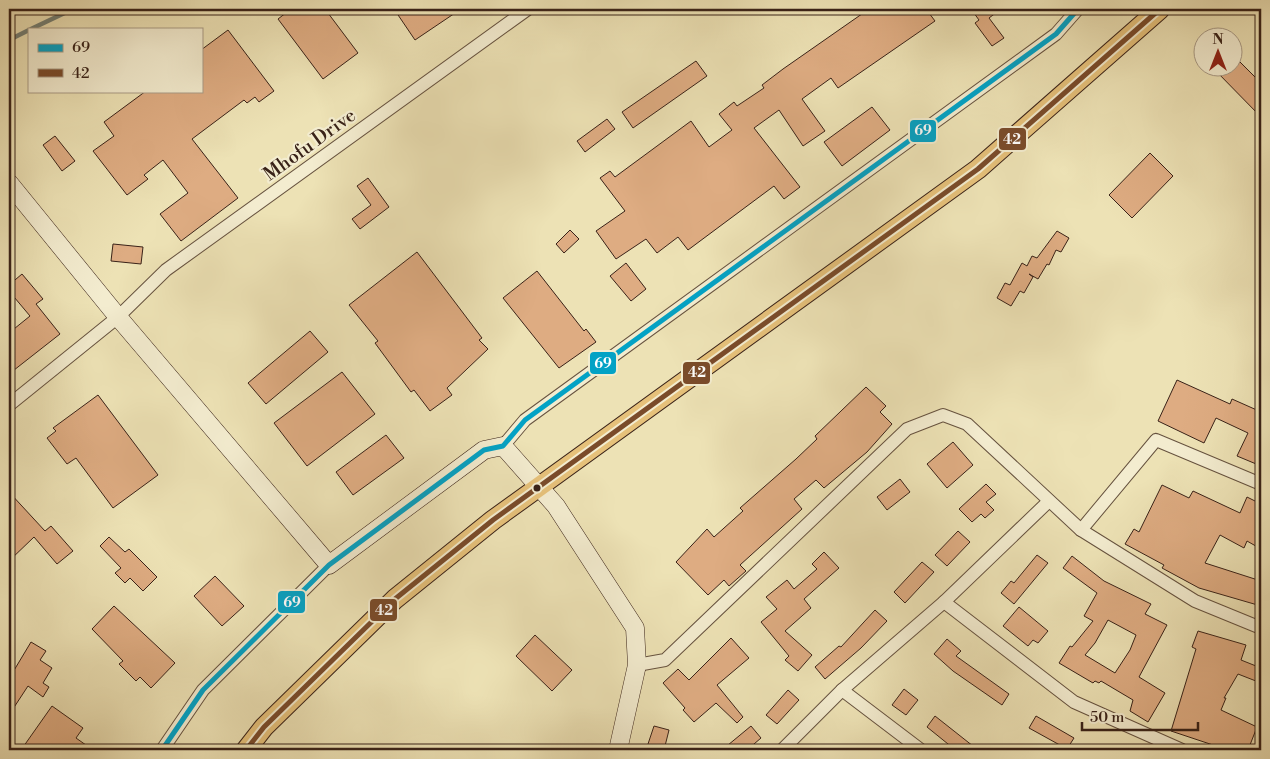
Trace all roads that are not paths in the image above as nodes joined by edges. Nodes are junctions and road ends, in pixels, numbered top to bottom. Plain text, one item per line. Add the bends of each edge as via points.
1 (528, 9) edge
2 (1078, 9) edge
3 (1160, 9) edge
4 (9, 183) edge
5 (118, 317) junction
6 (9, 405) edge
7 (503, 446) junction
8 (1261, 484) edge
9 (541, 486) junction
10 (1048, 501) junction
11 (1081, 530) junction
12 (329, 565) junction
13 (944, 602) junction
14 (1261, 628) edge
15 (637, 665) junction
16 (842, 690) junction
17 (162, 750) edge
18 (246, 750) edge
19 (618, 750) edge
20 (782, 750) edge
21 (921, 750) edge
22 (1182, 750) edge

1 - 5 street, Mhofu Drive via 166,270
2 - 7 street via 1056,34 525,420
3 - 9 main road via 978,169
4 - 5 street
5 - 6 street, Mhofu Drive
5 - 12 street
7 - 9 street
7 - 12 street via 484,450
8 - 11 street via 1156,440
9 - 15 street via 635,628
9 - 18 main road via 395,598 264,727
10 - 11 street
10 - 13 street
10 - 15 street via 967,424 943,415 907,429 665,660
11 - 14 street via 1195,601
12 - 17 street via 203,690
13 - 16 street
13 - 22 street via 1074,702
15 - 19 street
16 - 20 street
16 - 21 street

